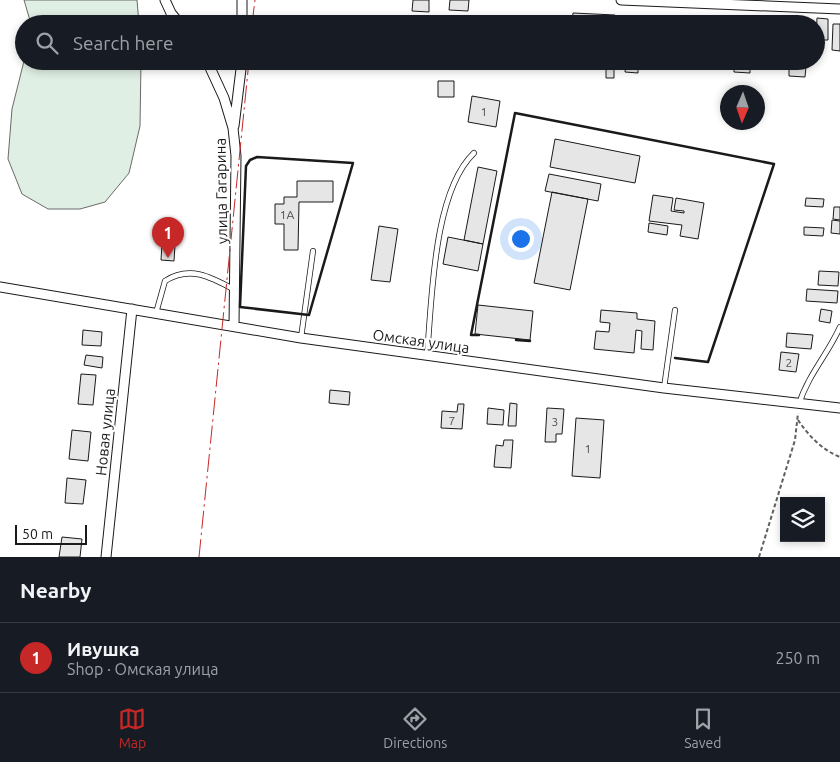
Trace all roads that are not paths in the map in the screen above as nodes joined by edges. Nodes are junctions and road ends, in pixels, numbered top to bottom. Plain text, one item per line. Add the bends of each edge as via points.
1 (165, 0) edge
2 (242, 0) edge
3 (621, 0) edge
4 (840, 9) edge
5 (173, 15) edge
6 (242, 15) edge
7 (211, 70) edge
8 (241, 70) edge
9 (234, 128) junction
10 (474, 153) dead end
11 (313, 251) dead end
12 (0, 287) edge
13 (235, 290) junction
14 (132, 309) junction
15 (675, 310) dead end
16 (156, 313) junction
17 (234, 326) junction
18 (840, 327) edge
19 (301, 338) junction
20 (427, 356) junction
21 (664, 388) junction
22 (799, 404) junction
23 (840, 408) edge
24 (106, 557) edge

1 - 5 street
2 - 6 street
3 - 4 street
7 - 9 street, улица Гагарина
8 - 9 street
9 - 13 street, улица Гагарина
10 - 20 lane via 465,161 453,183 442,221
11 - 19 lane
12 - 14 street, Омская улица
13 - 16 lane via 209,276 192,273 174,275 165,281
13 - 17 street, улица Гагарина
14 - 16 street, Омская улица
14 - 24 street, Новая улица
15 - 21 lane
16 - 17 street, Омская улица
17 - 19 street, Омская улица
18 - 22 lane via 804,387
19 - 20 street, Омская улица
20 - 21 street, Омская улица
21 - 22 street, Омская улица
22 - 23 street, Омская улица

